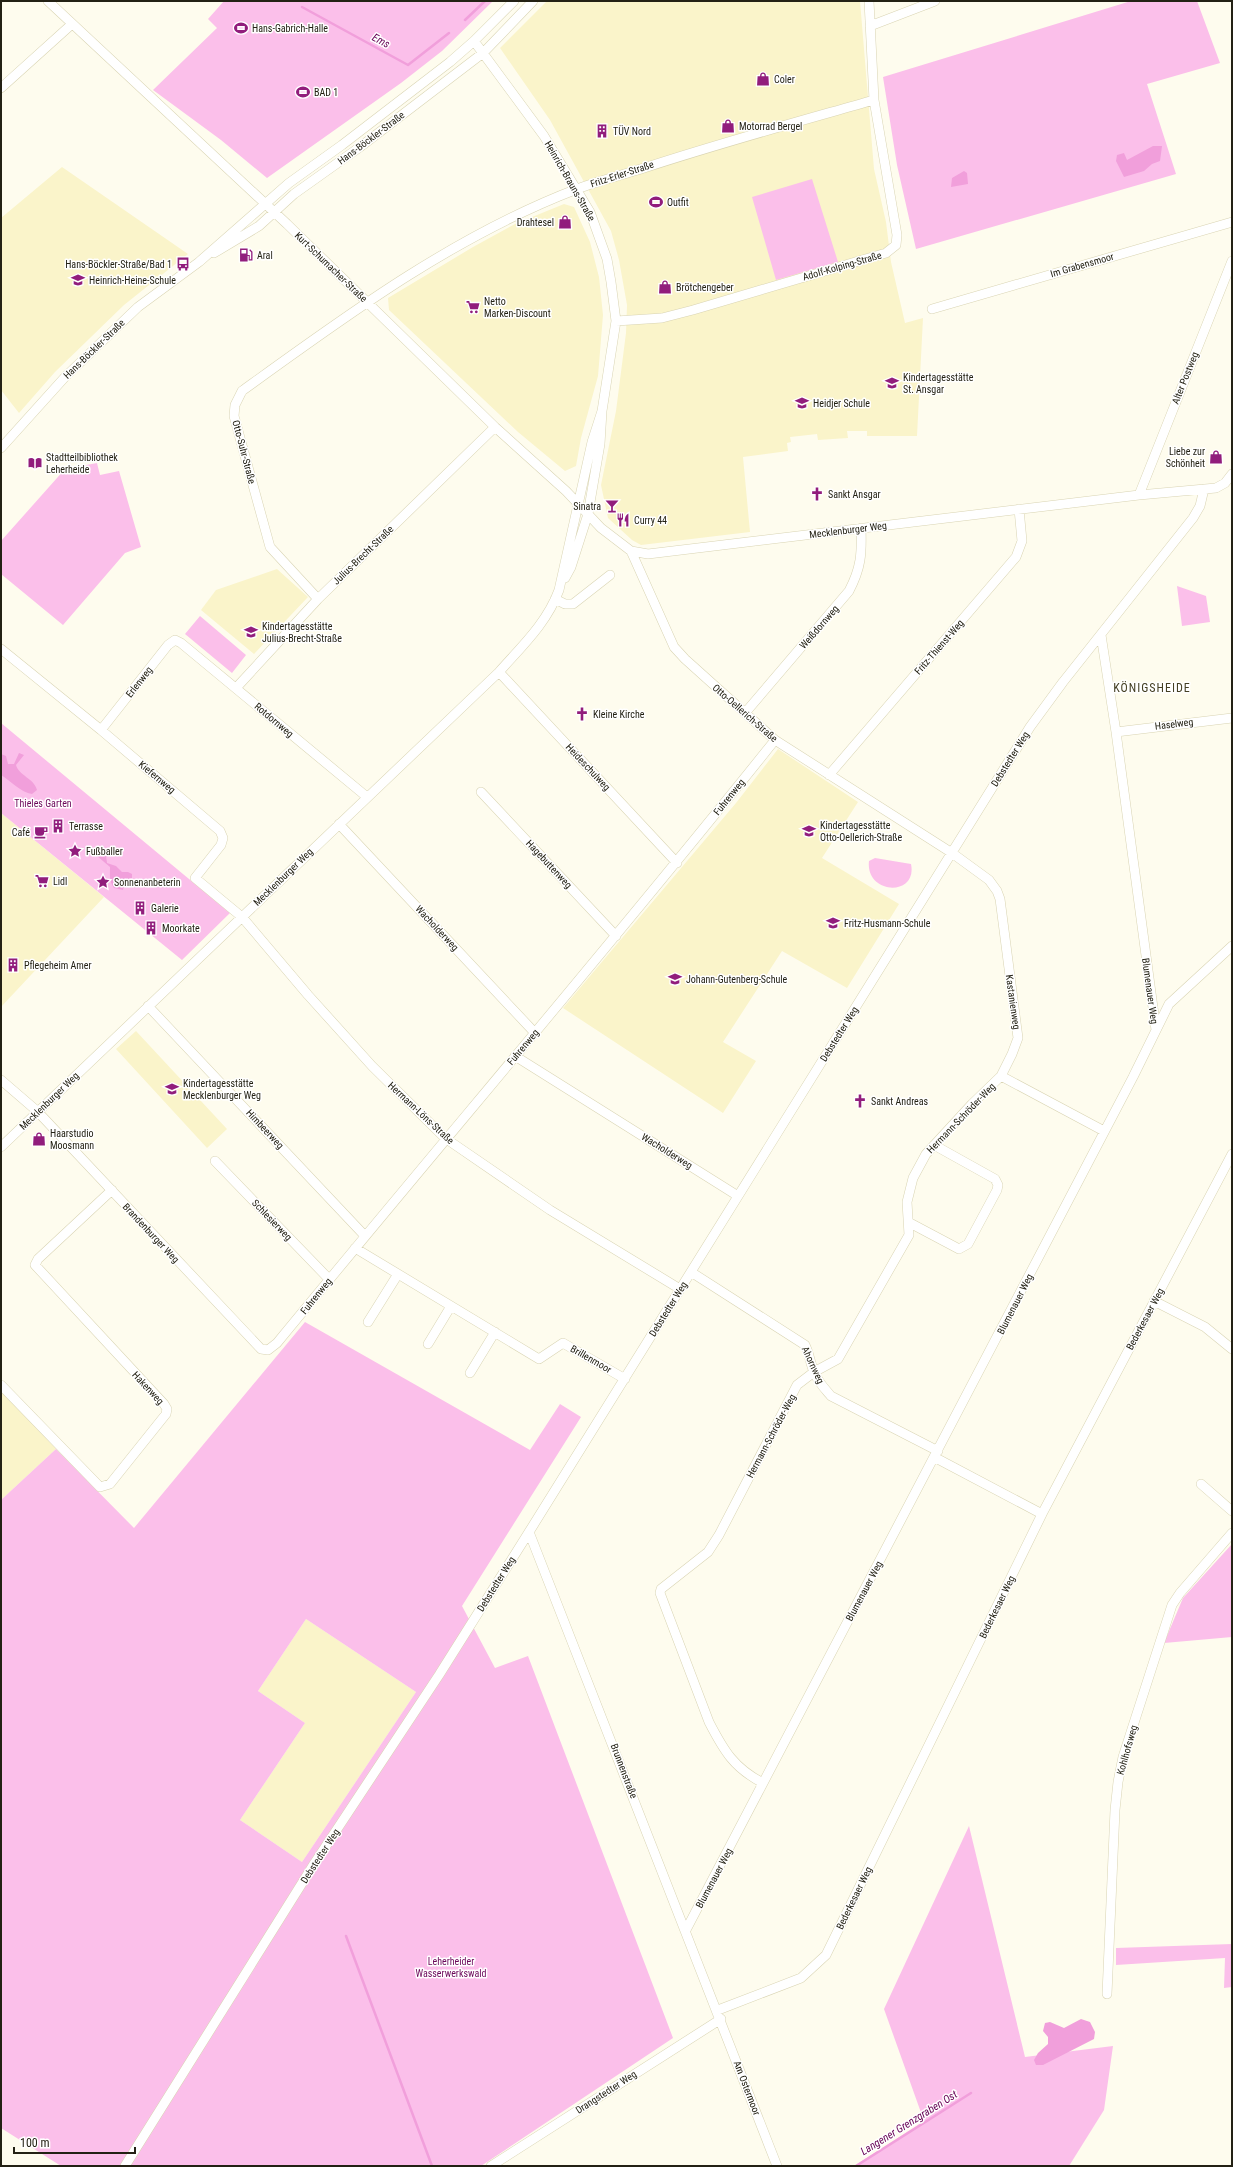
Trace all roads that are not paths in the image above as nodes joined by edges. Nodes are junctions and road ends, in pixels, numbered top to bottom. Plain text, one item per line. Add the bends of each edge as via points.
1 (48, 1) edge
2 (514, 1) edge
3 (533, 1) edge
4 (868, 1) edge
5 (936, 1) edge
6 (72, 24) junction
7 (870, 26) junction
8 (474, 41) junction
9 (483, 53) junction
10 (1, 88) edge
11 (874, 100) junction
12 (576, 189) junction
13 (265, 203) junction
14 (274, 212) junction
15 (1232, 222) edge
16 (1232, 261) edge
17 (199, 262) junction
18 (367, 302) junction
19 (932, 308) dead end
20 (616, 321) junction
21 (602, 412) junction
22 (496, 427) junction
23 (1, 448) edge
24 (1232, 474) edge
25 (1204, 489) junction
26 (1138, 495) junction
27 (579, 505) junction
28 (1019, 509) junction
29 (588, 514) junction
30 (861, 528) junction
31 (631, 551) junction
32 (610, 575) dead end
33 (557, 595) junction
34 (318, 599) junction
35 (1101, 635) junction
36 (181, 643) joint
37 (1, 649) edge
38 (499, 672) junction
39 (236, 688) junction
40 (745, 713) junction
41 (1232, 718) edge
42 (101, 730) junction
43 (1116, 732) junction
44 (775, 740) junction
45 (829, 775) junction
46 (481, 792) dead end
47 (367, 797) junction
48 (339, 824) junction
49 (952, 853) junction
50 (677, 863) junction
51 (242, 917) junction
52 (616, 936) junction
53 (1232, 946) edge
54 (148, 1006) junction
55 (1156, 1031) junction
56 (535, 1033) junction
57 (515, 1056) junction
58 (1001, 1076) junction
59 (1, 1080) edge
60 (37, 1111) junction
61 (1104, 1132) junction
62 (446, 1138) junction
63 (934, 1146) junction
64 (1, 1147) edge
65 (1232, 1154) edge
66 (215, 1161) dead end
67 (112, 1190) junction
68 (738, 1196) junction
69 (910, 1223) junction
70 (365, 1236) junction
71 (355, 1248) junction
72 (691, 1272) junction
73 (398, 1274) junction
74 (329, 1279) junction
75 (680, 1289) junction
76 (1154, 1301) junction
77 (451, 1306) junction
78 (368, 1322) dead end
79 (495, 1332) junction
80 (428, 1344) dead end
81 (1232, 1349) edge
82 (268, 1350) joint
83 (814, 1372) junction
84 (470, 1373) dead end
85 (625, 1379) junction
86 (1, 1385) edge
87 (936, 1454) junction
88 (1201, 1484) dead end
89 (1232, 1511) edge
90 (1042, 1514) junction
91 (529, 1532) junction
92 (1232, 1534) edge
93 (763, 1783) junction
94 (686, 1930) junction
95 (1107, 1994) dead end
96 (719, 2014) junction
97 (125, 2166) edge
98 (491, 2166) edge
99 (777, 2166) edge

1 - 6 street, Kurt-Schumacher-Straße
2 - 8 street, Hans-Böckler-Straße
3 - 9 street, Hans-Böckler-Straße
4 - 7 street, Adolf-Kolping-Straße
5 - 7 street
6 - 10 street
6 - 13 street, Kurt-Schumacher-Straße
7 - 11 street, Adolf-Kolping-Straße
8 - 9 street, Heinrich-Brauns-Straße
8 - 13 street, Hans-Böckler-Straße
9 - 12 street, Heinrich-Brauns-Straße via 547,140
9 - 14 street, Hans-Böckler-Straße via 294,194
11 - 12 street, Fritz-Erler-Straße via 703,148
11 - 20 street, Adolf-Kolping-Straße via 897,234 896,244 891,249 886,253 662,318
12 - 18 street, Fritz-Erler-Straße via 466,242
12 - 20 street, Heinrich-Brauns-Straße via 593,219 607,259
13 - 14 street, Kurt-Schumacher-Straße
13 - 17 street, Hans-Böckler-Straße
14 - 17 street, Hans-Böckler-Straße via 259,226
14 - 18 street, Kurt-Schumacher-Straße
15 - 19 street, Im Grabensmoor
16 - 26 street, Alter Postweg
17 - 23 street, Hans-Böckler-Straße via 138,307 101,341
18 - 22 street, Kurt-Schumacher-Straße
18 - 34 street, Otto-Suhr-Straße via 242,391 235,404 234,416 270,547
20 - 21 street, Heinrich-Brauns-Straße
21 - 27 street, Heinrich-Brauns-Straße via 592,442
21 - 29 street, Heinrich-Brauns-Straße via 600,444
22 - 27 street, Kurt-Schumacher-Straße
22 - 34 street, Julius-Brecht-Straße
24 - 25 street via 1225,483 1216,488
25 - 26 street, Mecklenburger Weg
25 - 35 street, Debstedter Weg via 1200,506 1193,518
26 - 28 street, Mecklenburger Weg
27 - 29 street, Kurt-Schumacher-Straße
27 - 33 street, Mecklenburger Weg
28 - 30 street, Mecklenburger Weg
28 - 45 street, Fritz-Thienst-Weg via 1022,541 1016,557
29 - 31 street, Mecklenburger Weg via 601,528
29 - 33 street, Mecklenburger Weg via 571,567
30 - 31 street, Mecklenburger Weg via 648,554
30 - 40 street, Weißdornweg via 862,558 849,591
31 - 40 street, Otto-Oellerich-Straße via 674,647
32 - 33 street via 573,604 565,604
33 - 38 street, Mecklenburger Weg via 535,632
34 - 39 street, Julius-Brecht-Straße
35 - 43 street, Blumenauer Weg
35 - 49 street, Debstedter Weg via 1030,727
36 - 39 street, Rotdornweg
36 - 42 street, Erlenweg via 175,640 168,645
37 - 42 street, Kiefernweg
38 - 47 street, Mecklenburger Weg
38 - 50 street, Heideschulweg
39 - 47 street, Rotdornweg
40 - 44 street, Otto-Oellerich-Straße
41 - 43 street, Haselweg
42 - 51 street, Kiefernweg via 220,832 223,838 221,845 195,878
43 - 55 street, Blumenauer Weg
44 - 45 street, Otto-Oellerich-Straße
44 - 50 street, Fuhrenweg
45 - 49 street, Otto-Oellerich-Straße
46 - 52 street, Hagebuttenweg
47 - 48 street, Mecklenburger Weg
48 - 51 street, Mecklenburger Weg
48 - 56 street, Wacholderweg
49 - 58 street, Kastanienweg via 988,880 1000,899 1018,1038
49 - 68 street, Debstedter Weg
50 - 52 street, Fuhrenweg
51 - 54 street, Mecklenburger Weg
51 - 62 street, Hermann-Löns-Straße via 308,996
52 - 56 street, Fuhrenweg
53 - 55 street via 1169,1004
54 - 60 street, Mecklenburger Weg
54 - 70 street, Himbeerweg
55 - 61 street, Blumenauer Weg
56 - 57 street, Fuhrenweg
57 - 62 street, Fuhrenweg
57 - 68 street, Wacholderweg
58 - 61 street
58 - 63 street, Hermann-Schröder-Weg
59 - 60 street, Brandenburger Weg
60 - 64 street, Mecklenburger Weg
60 - 67 street, Brandenburger Weg
61 - 87 street, Blumenauer Weg
62 - 70 street, Fuhrenweg
62 - 75 street, Hermann-Löns-Straße via 550,1210
63 - 69 street, Hermann-Schröder-Weg via 926,1154 912,1178 907,1202
63 - 69 street via 995,1179 997,1190 968,1244 963,1248 959,1249
65 - 76 street, Bederkesaer Weg
66 - 74 street, Schlesierweg
67 - 82 street, Brandenburger Weg via 258,1346
67 - 86 street, Hakenweg via 38,1259 35,1265 164,1404 166,1414 110,1484 100,1487
68 - 72 street, Debstedter Weg
69 - 83 street, Hermann-Schröder-Weg via 909,1235 838,1359
70 - 71 street, Fuhrenweg
71 - 73 street, Brillenmoor
71 - 74 street, Fuhrenweg
72 - 75 street, Debstedter Weg
72 - 83 street, Ahornweg via 805,1344 812,1358
73 - 77 street, Brillenmoor
73 - 78 street
74 - 82 street, Fuhrenweg via 277,1343
75 - 85 street, Debstedter Weg
76 - 81 street via 1206,1327
76 - 90 street, Bederkesaer Weg
77 - 79 street, Brillenmoor
77 - 80 street
79 - 84 street
79 - 85 street, Brillenmoor via 539,1359 563,1343
83 - 87 street, Ahornweg via 831,1396
83 - 93 street, Hermann-Schröder-Weg via 797,1385 708,1552 665,1584 660,1593 709,1722 731,1760 745,1773
85 - 91 street, Debstedter Weg
87 - 90 street, Ahornweg
87 - 93 street, Blumenauer Weg
88 - 89 street
90 - 96 street, Bederkesaer Weg via 826,1955 801,1978
91 - 94 street, Brunnenstraße
91 - 97 street, Debstedter Weg via 310,1871
92 - 95 street, Kohlhofsweg via 1172,1605 1123,1757 1115,1810
93 - 94 street, Blumenauer Weg
94 - 96 street, Brunnenstraße
96 - 98 street, Drangstedter Weg
96 - 99 street, Am Ostermoor

